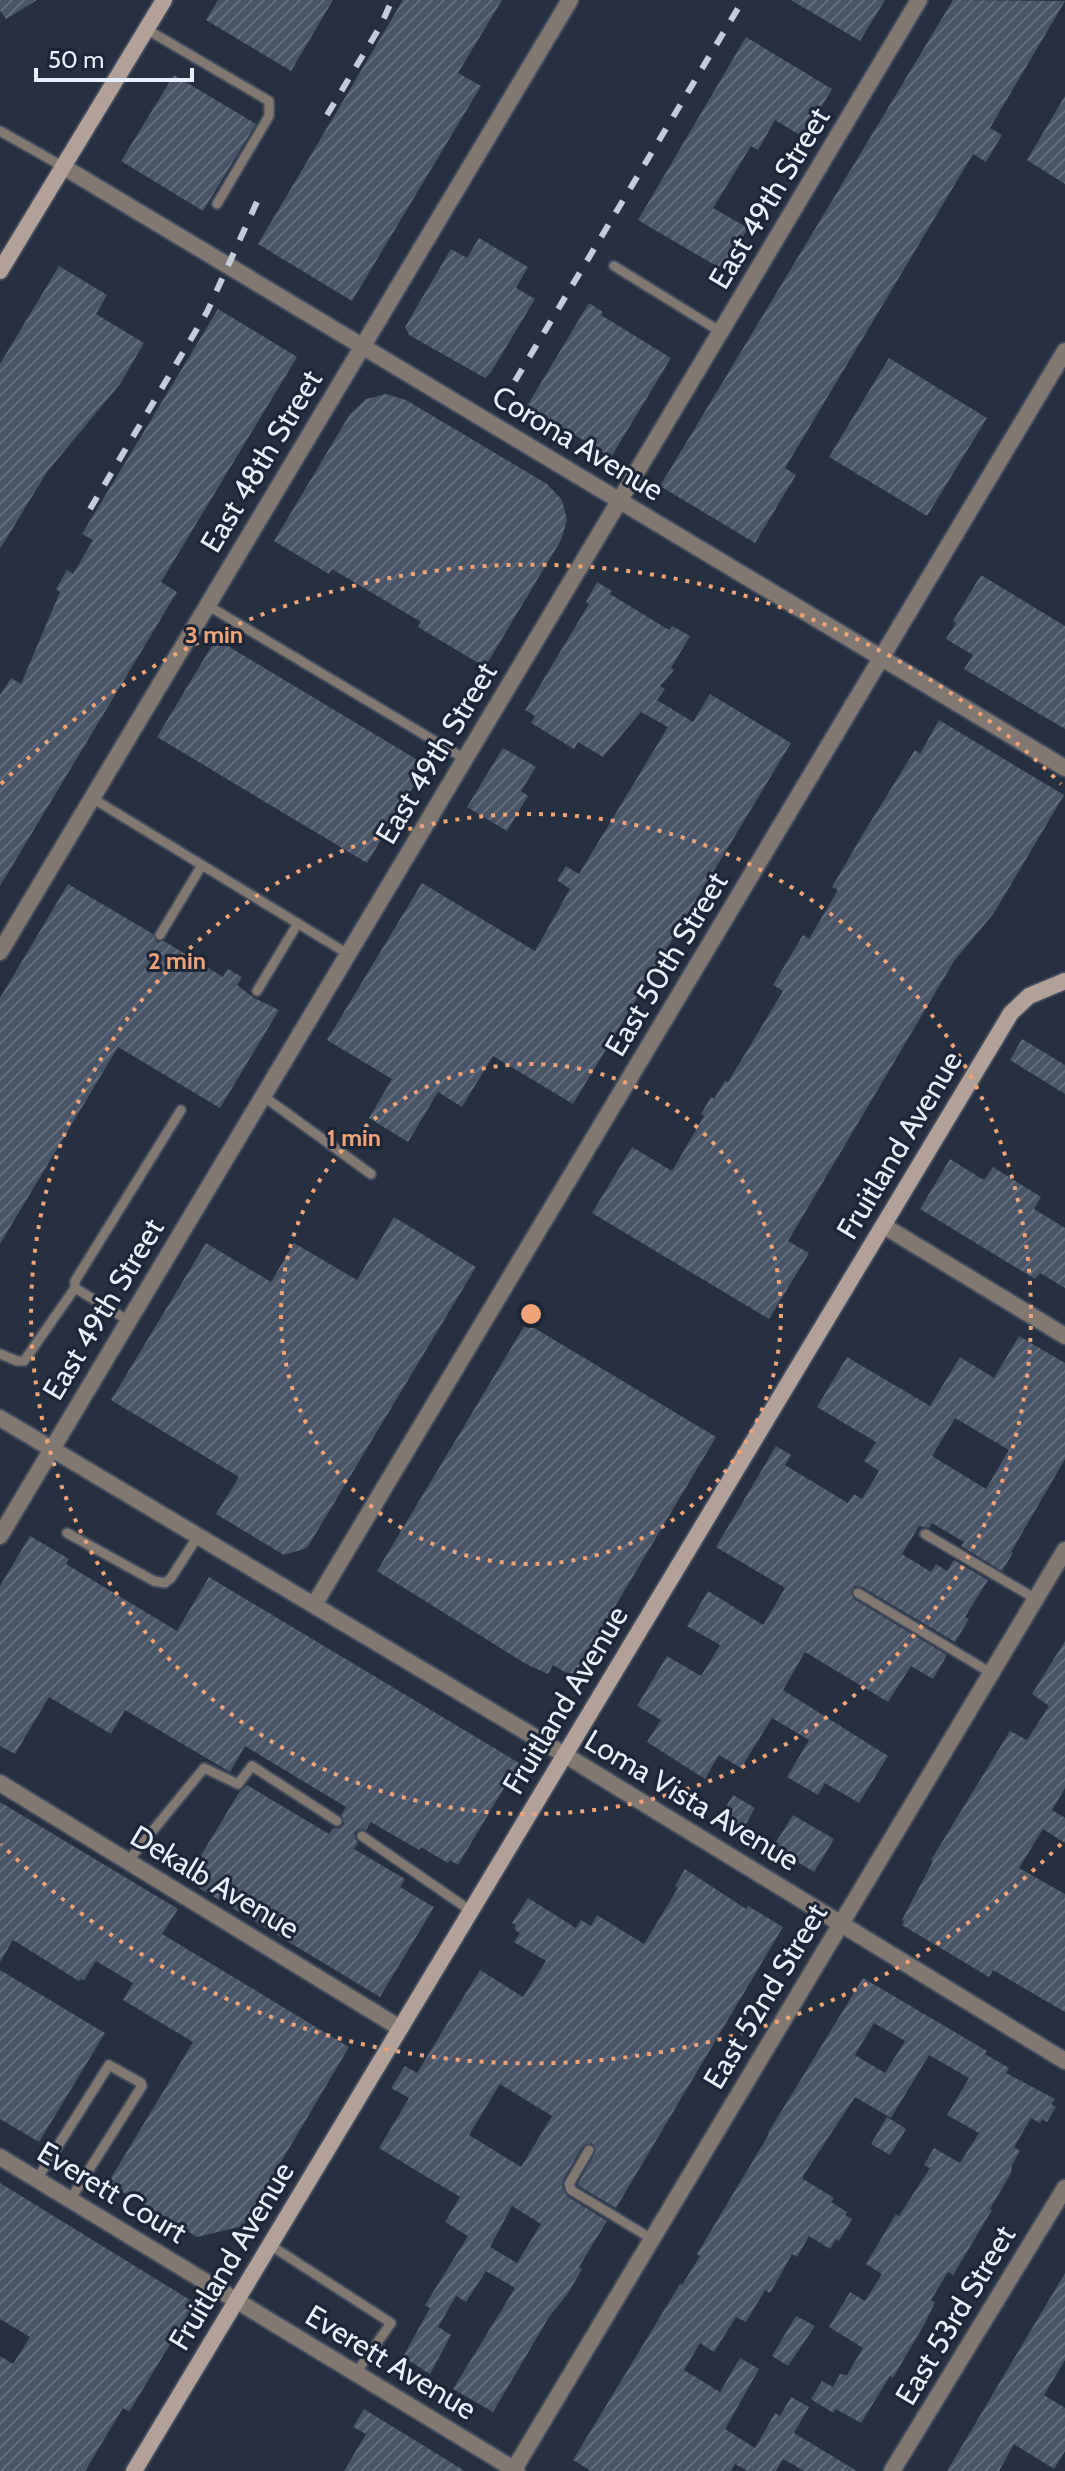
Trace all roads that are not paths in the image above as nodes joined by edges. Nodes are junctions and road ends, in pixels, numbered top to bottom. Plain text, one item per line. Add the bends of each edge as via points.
1 (164, 0) edge
2 (570, 0) edge
3 (919, 0) edge
4 (146, 29) junction
5 (0, 131) edge
6 (62, 166) junction
7 (217, 204) dead end
8 (614, 266) dead end
9 (0, 271) edge
10 (721, 332) junction
11 (362, 346) junction
12 (1065, 351) edge
13 (619, 501) junction
14 (207, 605) junction
15 (881, 658) junction
16 (465, 759) junction
17 (1065, 768) edge
18 (92, 798) junction
19 (202, 865) junction
20 (298, 923) junction
21 (160, 935) dead end
22 (0, 952) edge
23 (348, 954) junction
24 (1065, 981) edge
25 (257, 991) dead end
26 (263, 1096) junction
27 (181, 1110) dead end
28 (371, 1174) dead end
29 (884, 1226) junction
30 (75, 1288) junction
31 (129, 1321) junction
32 (1065, 1336) edge
33 (0, 1354) edge
34 (0, 1418) edge
35 (52, 1449) junction
36 (67, 1533) dead end
37 (925, 1534) dead end
38 (0, 1536) edge
39 (198, 1536) junction
40 (1065, 1550) edge
41 (858, 1593) dead end
42 (1036, 1599) junction
43 (314, 1605) junction
44 (991, 1673) junction
45 (565, 1755) junction
46 (0, 1783) edge
47 (337, 1821) dead end
48 (362, 1836) dead end
49 (128, 1861) junction
50 (471, 1911) junction
51 (841, 1924) junction
52 (400, 2028) junction
53 (1065, 2061) edge
54 (589, 2150) dead end
55 (0, 2157) edge
56 (37, 2179) junction
57 (1065, 2188) edge
58 (70, 2200) junction
59 (652, 2239) junction
60 (270, 2245) junction
61 (237, 2300) junction
62 (356, 2373) junction
63 (515, 2470) edge
64 (134, 2471) edge
65 (892, 2471) edge

1 - 4 street
2 - 11 street, East 48th Street
3 - 10 street, East 49th Street
4 - 6 street
4 - 7 lane via 269,101 269,116
5 - 6 lane
6 - 9 street
6 - 11 street, Corona Avenue
8 - 10 lane
10 - 13 street, East 49th Street
11 - 13 street, Corona Avenue
11 - 14 street, East 48th Street
12 - 15 street, East 50th Street
13 - 15 street, Corona Avenue
13 - 16 street, East 49th Street
14 - 16 lane
14 - 18 street, East 48th Street
15 - 17 street, Corona Avenue
15 - 43 street, East 50th Street
16 - 23 street, East 49th Street
18 - 19 lane
18 - 22 street, East 48th Street
19 - 20 lane
19 - 21 lane
20 - 23 lane
20 - 25 lane
23 - 26 street, East 49th Street
24 - 29 street, Fruitland Avenue via 1029,996 1011,1013
26 - 28 lane
26 - 31 street, East 49th Street
27 - 30 lane
29 - 32 street
29 - 45 street, Fruitland Avenue
30 - 31 lane
30 - 33 lane via 24,1361
31 - 35 street, East 49th Street
34 - 35 street, Loma Vista Avenue
35 - 38 street, East 49th Street
35 - 39 street, Loma Vista Avenue
36 - 39 lane via 165,1583
37 - 42 lane
39 - 43 street, Loma Vista Avenue
40 - 42 street, East 52nd Street
41 - 44 lane
42 - 44 street, East 52nd Street
43 - 45 street, Loma Vista Avenue
44 - 51 street, East 52nd Street
45 - 50 street, Fruitland Avenue
45 - 51 street, Loma Vista Avenue
46 - 49 street, Dekalb Avenue
47 - 49 lane via 252,1766 238,1784 204,1768
48 - 50 lane
49 - 52 street, Dekalb Avenue
50 - 52 street, Fruitland Avenue
51 - 53 street, Loma Vista Avenue
51 - 59 street, East 52nd Street
52 - 60 street, Fruitland Avenue
54 - 59 lane via 569,2184 571,2190
55 - 56 street, Everett Court
56 - 58 street, Everett Court
56 - 58 lane via 109,2065 141,2083
57 - 65 street, East 53rd Street
58 - 61 street, Everett Court
59 - 63 street, East 52nd Street
60 - 61 street, Fruitland Avenue
60 - 62 lane via 391,2323
61 - 62 street, Everett Avenue
61 - 64 street, Fruitland Avenue
62 - 63 street, Everett Avenue

